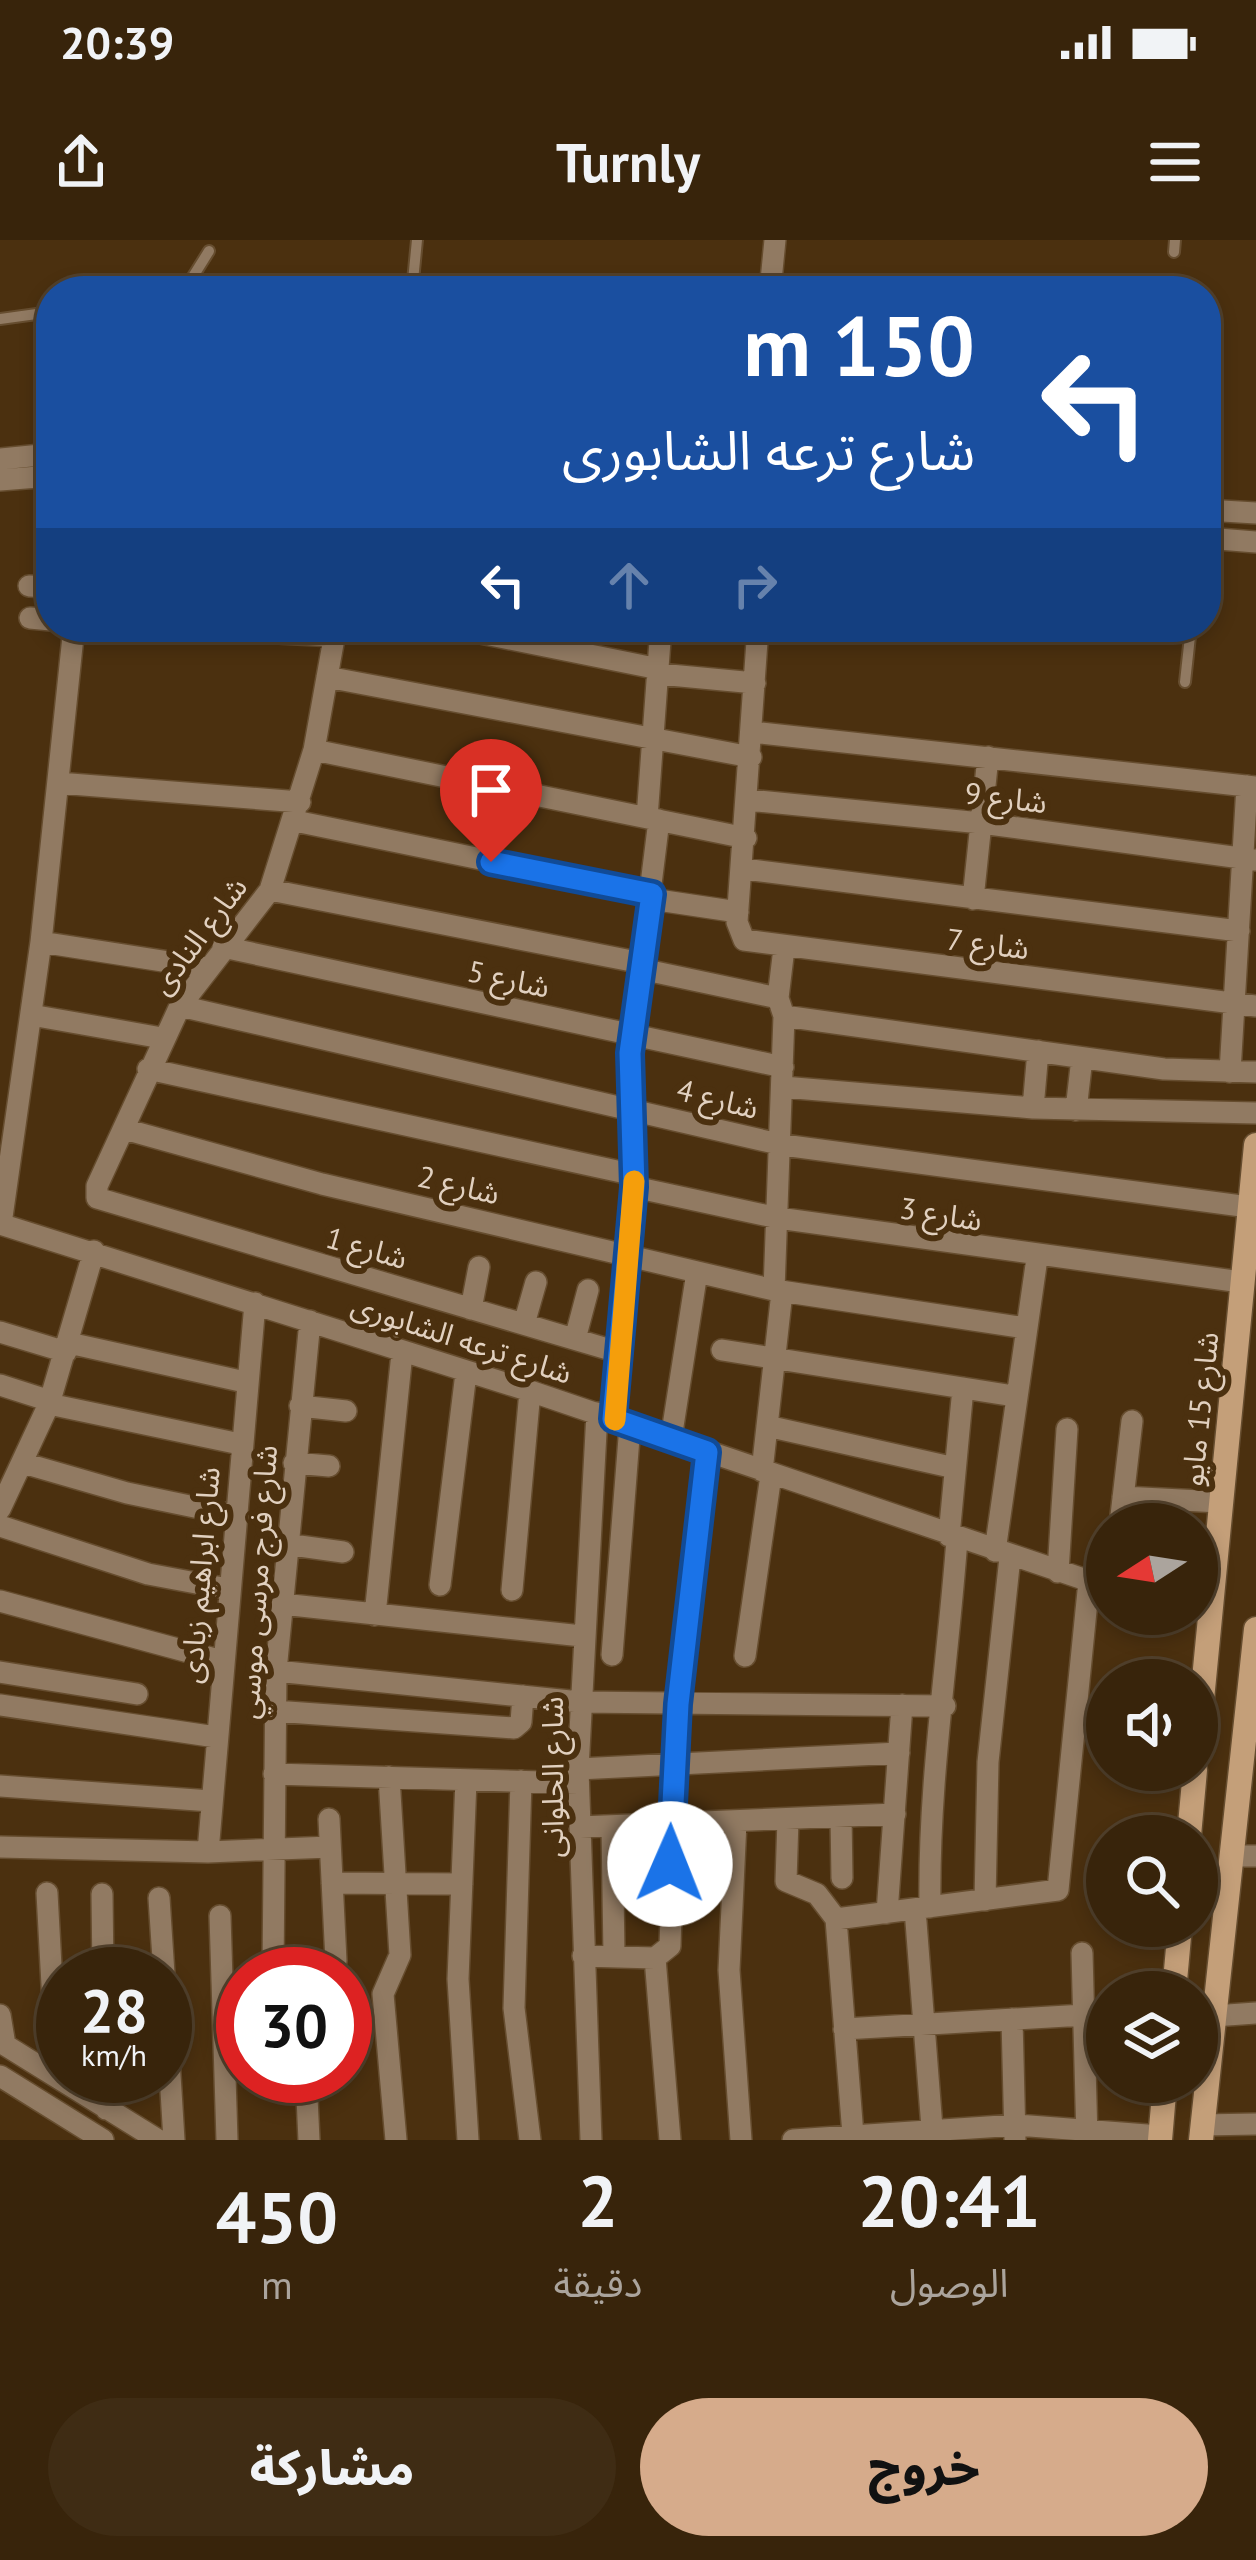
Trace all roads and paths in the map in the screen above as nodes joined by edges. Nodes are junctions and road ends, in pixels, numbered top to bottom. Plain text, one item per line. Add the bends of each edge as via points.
1 (417, 240) edge
2 (775, 240) edge
3 (209, 250) dead end
4 (193, 276) edge
5 (413, 276) edge
6 (771, 276) edge
7 (36, 314) edge
8 (0, 319) edge
9 (36, 455) edge
10 (0, 459) edge
11 (36, 477) edge
12 (0, 480) edge
13 (1221, 511) edge
14 (1256, 513) edge
15 (1221, 539) edge
16 (1256, 542) edge
17 (72, 642) edge
18 (334, 642) edge
19 (520, 642) edge
20 (660, 642) edge
21 (757, 642) edge
22 (1189, 642) edge
23 (659, 672) junction
24 (327, 677) junction
25 (1185, 682) dead end
26 (755, 683) junction
27 (752, 732) junction
28 (653, 742) junction
29 (314, 750) junction
30 (751, 757) junction
31 (988, 757) junction
32 (58, 783) junction
33 (1252, 786) edge
34 (748, 800) junction
35 (297, 812) junction
36 (653, 819) junction
37 (981, 823) junction
38 (746, 838) junction
39 (1250, 859) edge
40 (744, 868) junction
41 (270, 890) junction
42 (651, 896) junction
43 (973, 899) junction
44 (738, 911) junction
45 (1239, 931) junction
46 (40, 942) junction
47 (223, 947) junction
48 (784, 948) junction
49 (642, 966) junction
50 (208, 968) junction
51 (1245, 1005) edge
52 (180, 1006) junction
53 (781, 1007) junction
54 (31, 1015) junction
55 (632, 1035) junction
56 (162, 1038) junction
57 (1038, 1052) junction
58 (1082, 1058) junction
59 (148, 1070) junction
60 (1230, 1072) junction
61 (1256, 1072) edge
62 (783, 1077) junction
63 (633, 1108) junction
64 (1033, 1108) junction
65 (1076, 1110) junction
66 (1256, 1113) edge
67 (124, 1129) junction
68 (783, 1145) junction
69 (1256, 1145) edge
70 (634, 1181) junction
71 (97, 1198) joint
72 (1249, 1208) junction
73 (778, 1218) junction
74 (1, 1224) edge
75 (94, 1251) junction
76 (631, 1256) junction
77 (1037, 1258) junction
78 (479, 1267) dead end
79 (697, 1272) junction
80 (536, 1282) dead end
81 (1241, 1282) junction
82 (588, 1290) dead end
83 (778, 1291) junction
84 (255, 1303) junction
85 (471, 1309) junction
86 (310, 1321) junction
87 (524, 1324) junction
88 (1026, 1328) junction
89 (0, 1332) edge
90 (575, 1340) junction
91 (67, 1348) junction
92 (722, 1350) dead end
93 (401, 1353) junction
94 (621, 1353) junction
95 (774, 1358) junction
96 (466, 1373) junction
97 (245, 1382) junction
98 (0, 1385) edge
99 (963, 1388) junction
100 (530, 1391) junction
101 (1014, 1396) junction
102 (50, 1402) junction
103 (300, 1406) junction
104 (346, 1411) dead end
105 (614, 1419) junction
106 (1132, 1421) dead end
107 (767, 1426) junction
108 (1067, 1429) dead end
109 (671, 1439) junction
110 (240, 1444) junction
111 (707, 1452) junction
112 (294, 1462) junction
113 (23, 1463) junction
114 (328, 1466) dead end
115 (955, 1468) junction
116 (767, 1473) junction
117 (6, 1486) edge
118 (1123, 1497) junction
119 (1220, 1502) junction
120 (1122, 1503) edge
121 (0, 1509) edge
122 (1218, 1513) edge
123 (233, 1515) junction
124 (0, 1526) edge
125 (953, 1537) junction
126 (285, 1544) junction
127 (343, 1552) dead end
128 (1003, 1554) junction
129 (1058, 1572) junction
130 (1086, 1580) edge
131 (440, 1585) dead end
132 (228, 1589) junction
133 (512, 1589) dead end
134 (0, 1601) edge
135 (282, 1604) junction
136 (375, 1615) junction
137 (1256, 1629) edge
138 (1091, 1635) edge
139 (582, 1636) junction
140 (612, 1655) dead end
141 (745, 1656) dead end
142 (1254, 1659) edge
143 (222, 1661) junction
144 (276, 1671) junction
145 (0, 1672) edge
146 (137, 1694) dead end
147 (523, 1696) junction
148 (580, 1702) junction
149 (678, 1704) junction
150 (902, 1705) junction
151 (0, 1706) edge
152 (945, 1706) junction
153 (274, 1711) junction
154 (216, 1737) junction
155 (898, 1753) junction
156 (675, 1765) junction
157 (274, 1774) junction
158 (578, 1776) junction
159 (389, 1777) junction
160 (466, 1780) junction
161 (521, 1781) junction
162 (0, 1786) edge
163 (211, 1801) junction
164 (895, 1814) junction
165 (842, 1817) junction
166 (329, 1819) dead end
167 (788, 1819) junction
168 (736, 1822) junction
169 (671, 1824) junction
170 (612, 1826) junction
171 (580, 1827) junction
172 (0, 1846) edge
173 (331, 1847) junction
174 (272, 1849) junction
175 (208, 1852) junction
176 (1244, 1856) edge
177 (842, 1878) dead end
178 (332, 1883) junction
179 (396, 1884) junction
180 (462, 1884) junction
181 (47, 1893) dead end
182 (102, 1894) dead end
183 (159, 1898) dead end
184 (986, 1900) junction
185 (922, 1908) junction
186 (887, 1912) junction
187 (220, 1916) dead end
188 (836, 1919) junction
189 (50, 1947) edge
190 (103, 1947) edge
191 (162, 1947) edge
192 (273, 1947) edge
193 (335, 1947) edge
194 (1082, 1953) dead end
195 (614, 1955) junction
196 (583, 1956) junction
197 (655, 1958) junction
198 (1218, 1995) edge
199 (1256, 2013) edge
200 (1084, 2014) junction
201 (0, 2015) edge
202 (1218, 2016) edge
203 (1012, 2019) junction
204 (924, 2024) junction
205 (844, 2029) junction
206 (2, 2043) edge
207 (36, 2064) edge
208 (0, 2076) edge
209 (97, 2103) edge
210 (106, 2103) edge
211 (172, 2103) edge
212 (307, 2103) edge
213 (1163, 2103) edge
214 (106, 2109) junction
215 (1256, 2124) edge
216 (932, 2128) junction
217 (1202, 2132) edge
218 (958, 2133) edge
219 (1016, 2133) edge
220 (1088, 2134) edge
221 (845, 2137) edge
222 (1160, 2138) edge
223 (103, 2140) edge
224 (158, 2140) edge
225 (175, 2140) edge
226 (227, 2140) edge
227 (309, 2140) edge
228 (396, 2140) edge
229 (468, 2140) edge
230 (530, 2140) edge
231 (591, 2140) edge
232 (670, 2140) edge
233 (741, 2140) edge
234 (793, 2140) edge

1 - 5 lane
2 - 6 street
3 - 4 lane
7 - 8 lane
9 - 10 street
11 - 12 street
13 - 14 street
15 - 16 street
17 - 32 street
18 - 24 street, شارع النادى
19 - 23 street
20 - 23 street
21 - 26 street
22 - 25 lane
23 - 26 street
23 - 28 street
24 - 28 street
24 - 29 street, شارع النادى
26 - 27 street
27 - 30 street
27 - 31 street
28 - 30 street
28 - 36 street
29 - 35 street, شارع النادى
29 - 36 street
30 - 34 street
31 - 33 street
31 - 37 street
32 - 35 street
32 - 46 street
33 - 39 street
34 - 37 street, شارع 9
34 - 38 street
35 - 41 street, شارع النادى
35 - 42 street
36 - 38 street
36 - 42 street
37 - 39 street, شارع 9
37 - 43 street
38 - 40 street
39 - 45 street
40 - 43 street
40 - 44 street
41 - 47 street, شارع النادى
41 - 49 street
42 - 44 street
42 - 49 street
43 - 45 street
44 - 48 street, شارع 7 via 744,940
45 - 51 street
46 - 50 street
46 - 54 street
47 - 50 street, شارع النادى
47 - 55 street, شارع 5
48 - 51 street, شارع 7
48 - 53 street
49 - 53 street
49 - 55 street
50 - 52 street, شارع النادى
51 - 60 street
52 - 56 street, شارع النادى
52 - 63 street, شارع 4
53 - 57 street
53 - 62 street
54 - 56 street
54 - 74 street
55 - 62 street, شارع 5
55 - 63 street
56 - 59 street, شارع النادى
57 - 58 street
57 - 64 street
58 - 60 street
58 - 65 street
59 - 67 street, شارع النادى
59 - 70 street, شارع 3
60 - 61 street
62 - 64 street, شارع 5
62 - 68 street
63 - 68 street, شارع 4
63 - 70 street
64 - 65 street, شارع 5
65 - 66 street, شارع 5
67 - 71 street, شارع النادى
67 - 76 street, شارع 2
68 - 72 street, شارع 4
68 - 73 street
69 - 72 main road, شارع 15 مايو
70 - 73 street, شارع 3
70 - 76 street
71 - 85 street, شارع 1
72 - 81 main road, شارع 15 مايو
73 - 77 street, شارع 3
73 - 83 street
74 - 75 street, شارع ترعه الشابورى
75 - 84 street, شارع ترعه الشابورى
75 - 91 street
76 - 79 street, شارع 2
76 - 94 street
77 - 81 street, شارع 3
77 - 88 street
78 - 85 street
79 - 83 street, شارع 2
79 - 109 street
80 - 87 street
81 - 119 main road, شارع 15 مايو
82 - 90 street
83 - 88 street, شارع 2
83 - 95 street
84 - 86 street, شارع ترعه الشابورى
84 - 97 street, شارع ابراهيم زبادى
85 - 87 street, شارع 1
86 - 93 street, شارع ترعه الشابورى
86 - 103 street, شارع فرج مرسى موسي
87 - 90 street, شارع 1
88 - 101 street
89 - 91 street
90 - 94 street, شارع 1
91 - 97 street
91 - 102 street
92 - 95 street
93 - 96 street, شارع ترعه الشابورى
93 - 136 street
94 - 105 street
95 - 99 street
95 - 107 street
96 - 100 street, شارع ترعه الشابورى
96 - 131 street
97 - 110 street, شارع ابراهيم زبادى
98 - 102 street
99 - 101 street
99 - 115 street
100 - 105 street, شارع ترعه الشابورى
100 - 133 street
101 - 128 street
102 - 110 street
102 - 113 street
103 - 104 street
103 - 112 street, شارع فرج مرسى موسي
105 - 109 street, شارع ترعه الشابورى
105 - 139 street, شارع الحلوانى
105 - 140 street
106 - 118 street
107 - 115 street
107 - 116 street
108 - 129 street
109 - 111 street, شارع ترعه الشابورى
110 - 123 street, شارع ابراهيم زبادى
111 - 116 street, شارع ترعه الشابورى
111 - 149 street
112 - 114 street
112 - 126 street, شارع فرج مرسى موسي
113 - 117 street
113 - 123 street
115 - 125 street
116 - 125 street, شارع ترعه الشابورى
116 - 141 street
117 - 121 street
118 - 119 street
118 - 120 street
119 - 122 main road, شارع 15 مايو
123 - 132 street, شارع ابراهيم زبادى
124 - 132 street via 148,1574
125 - 128 street, شارع ترعه الشابورى
125 - 152 street
126 - 127 street
126 - 135 street, شارع فرج مرسى موسي
128 - 129 street, شارع ترعه الشابورى
128 - 184 street
129 - 130 street, شارع ترعه الشابورى
132 - 143 street, شارع ابراهيم زبادى
134 - 143 street
135 - 136 street
135 - 144 street, شارع فرج مرسى موسي
136 - 139 street
137 - 142 main road
138 - 184 street via 1058,1890
139 - 148 street, شارع الحلوانى
142 - 176 main road
143 - 154 street, شارع ابراهيم زبادى
144 - 147 street
144 - 153 street, شارع فرج مرسى موسي
145 - 146 street
147 - 148 street
147 - 153 street via 514,1728
148 - 149 street
148 - 158 street, شارع الحلوانى
149 - 150 street
149 - 156 street
150 - 152 street
150 - 155 street
151 - 154 street
152 - 185 street
153 - 157 street, شارع فرج مرسى موسي
154 - 163 street, شارع ابراهيم زبادى
155 - 156 street
155 - 164 street
156 - 158 street
156 - 169 street
157 - 159 street
157 - 174 street, شارع فرج مرسى موسي
158 - 161 street
158 - 171 street, شارع الحلوانى
159 - 160 street
159 - 179 street
160 - 161 street
160 - 180 street
161 - 230 street via 514,2008
162 - 163 street
163 - 175 street, شارع ابراهيم زبادى
164 - 165 street
164 - 186 street
165 - 167 street
165 - 177 street
166 - 173 street
167 - 168 street
167 - 188 street via 786,1882 817,1894
168 - 169 street
168 - 233 street via 729,1970
169 - 170 street
169 - 197 street via 670,1946
170 - 171 street
170 - 195 street
171 - 196 street, شارع الحلوانى
172 - 175 street
173 - 174 street
173 - 178 street
174 - 175 street
174 - 192 street, شارع فرج مرسى موسي
176 - 198 main road
178 - 179 street
178 - 193 street
179 - 180 street
179 - 228 street via 400,1954 383,1994
180 - 229 street via 459,2033
181 - 189 street
182 - 190 street
183 - 191 street
184 - 185 street
185 - 186 street
185 - 204 street
186 - 188 street
187 - 226 street
188 - 205 street
194 - 200 street
195 - 196 street
195 - 197 street
196 - 231 street, شارع الحلوانى
197 - 232 street
199 - 202 street
200 - 203 street
200 - 220 street
201 - 206 street
203 - 204 street
203 - 219 street
204 - 205 street
204 - 216 street
205 - 221 street
206 - 207 street
208 - 223 street
209 - 214 street
210 - 214 street
211 - 225 street
212 - 227 street
213 - 222 main road
214 - 224 street
215 - 217 street
216 - 218 street
216 - 221 street
218 - 219 street
219 - 220 street
220 - 222 street
221 - 234 street

